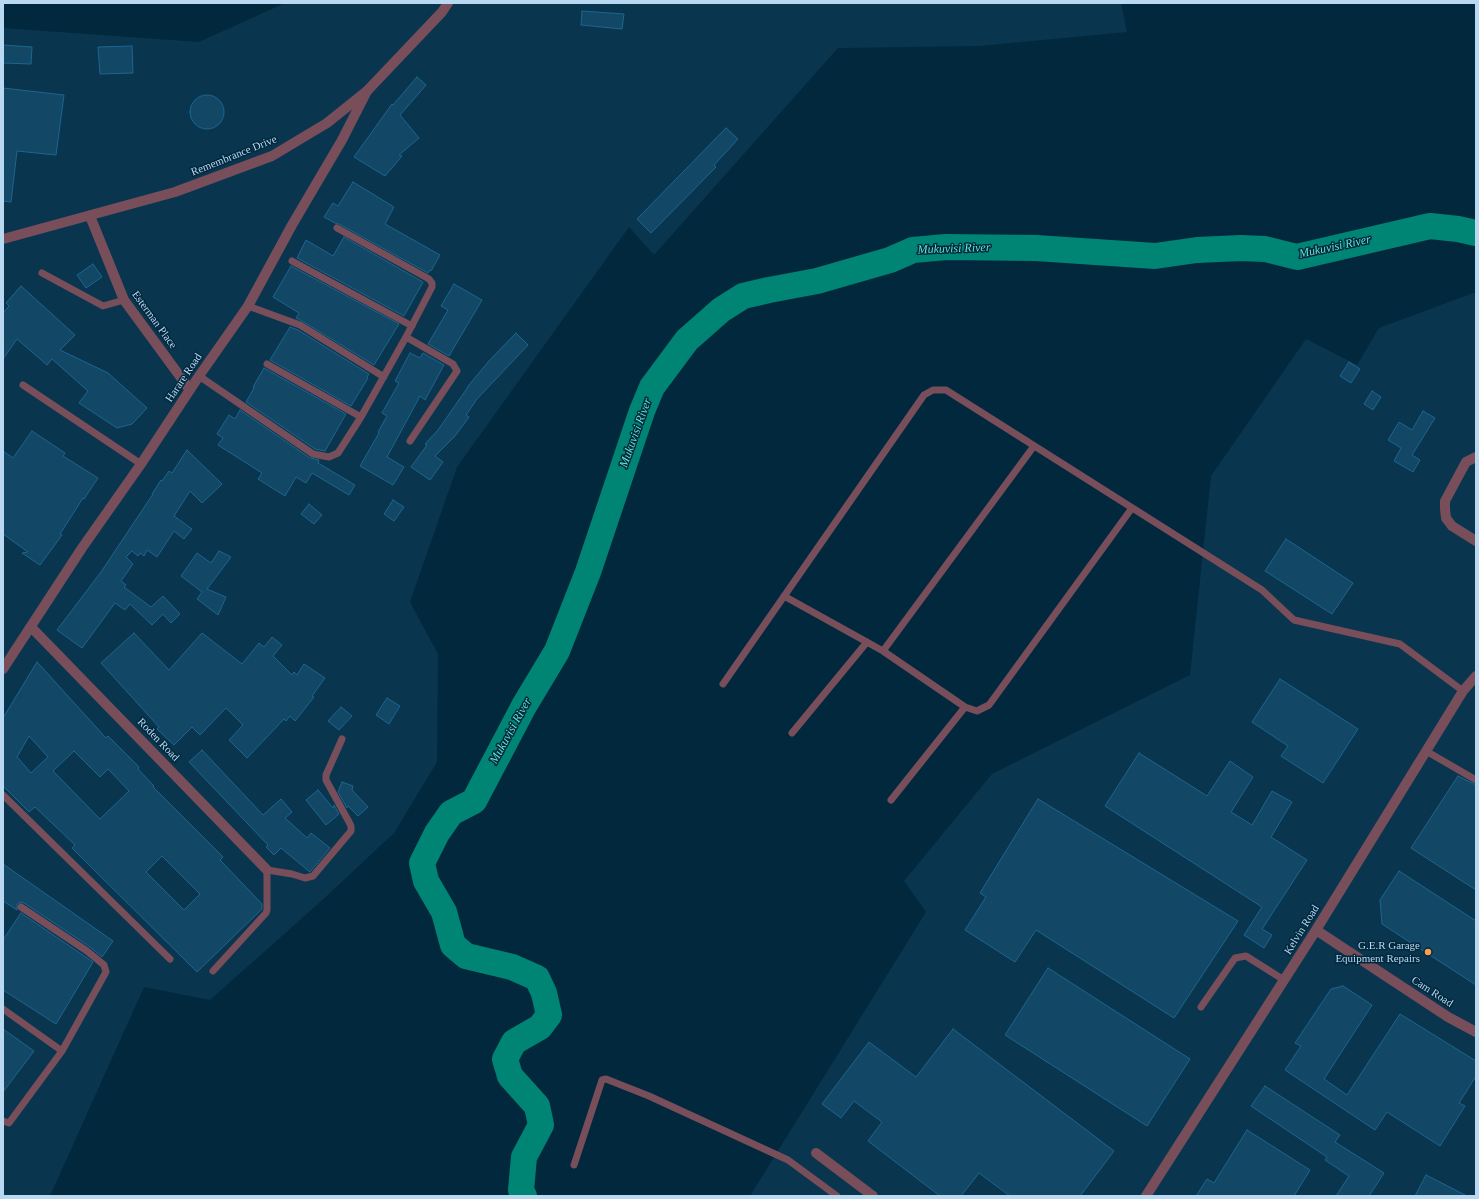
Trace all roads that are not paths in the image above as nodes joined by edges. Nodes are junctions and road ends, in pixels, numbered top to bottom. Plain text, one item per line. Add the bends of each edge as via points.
1 (448, 3) edge
2 (367, 91) junction
3 (90, 216) junction
4 (337, 228) dead end
5 (3, 239) edge
6 (292, 261) dead end
7 (42, 273) dead end
8 (124, 300) junction
9 (248, 306) junction
10 (412, 326) junction
11 (406, 337) junction
12 (267, 364) dead end
13 (199, 376) junction
14 (384, 377) junction
15 (23, 386) dead end
16 (190, 390) junction
17 (361, 417) junction
18 (410, 441) dead end
19 (1034, 446) junction
20 (1476, 457) edge
21 (141, 464) junction
22 (1132, 508) junction
23 (1476, 541) edge
24 (784, 596) junction
25 (31, 627) junction
26 (867, 642) junction
27 (883, 651) junction
28 (3, 669) edge
29 (1476, 676) edge
30 (723, 684) dead end
31 (1463, 691) junction
32 (965, 707) junction
33 (792, 733) dead end
34 (342, 739) dead end
35 (1426, 751) junction
36 (1476, 780) edge
37 (3, 795) edge
38 (891, 800) dead end
39 (267, 870) junction
40 (21, 907) dead end
41 (1316, 930) junction
42 (170, 959) dead end
43 (213, 971) dead end
44 (1284, 980) junction
45 (1201, 1007) dead end
46 (3, 1009) edge
47 (1476, 1032) edge
48 (62, 1051) junction
49 (3, 1121) edge
50 (816, 1153) dead end
51 (574, 1165) dead end
52 (837, 1196) edge
53 (873, 1196) edge
54 (1146, 1196) edge

1 - 2 street, Remembrance Drive
2 - 3 street, Remembrance Drive via 327,123 272,156 175,192
2 - 9 street, Harare Road
3 - 5 street, Remembrance Drive
3 - 8 street, Esterman Place
4 - 10 lane via 430,279 432,287
6 - 10 lane
7 - 8 lane via 103,306
8 - 16 street, Esterman Place
9 - 13 street, Harare Road
9 - 14 lane via 300,325
10 - 11 lane
11 - 14 lane
11 - 18 lane via 453,364 457,371
12 - 17 lane
13 - 16 street, Harare Road
13 - 17 lane via 313,454 329,457 338,453
14 - 17 lane
15 - 21 lane
16 - 21 street, Harare Road
19 - 22 lane
19 - 24 lane via 946,390 933,390 924,395
19 - 27 lane
20 - 23 street via 1466,462 1445,501 1446,518 1452,526
21 - 25 street, Harare Road
22 - 31 lane via 1262,590 1294,620 1400,644
22 - 32 lane via 989,705 977,711
24 - 26 lane
24 - 30 lane
25 - 28 street, Harare Road
25 - 39 street, Roden Road
26 - 27 lane
26 - 33 lane
27 - 32 lane
29 - 31 street, Kelvin Road
31 - 35 street, Kelvin Road
32 - 38 lane
34 - 39 lane via 326,780 351,826 351,831 314,876 305,878
35 - 36 lane
35 - 41 street, Kelvin Road
37 - 42 lane
39 - 43 lane via 266,914
40 - 48 lane via 87,951 104,965 106,972
41 - 44 street, Kelvin Road
41 - 47 street, Cam Road via 1448,1017
44 - 45 lane via 1246,956 1235,958
44 - 54 street, Kelvin Road
46 - 48 lane
48 - 49 lane via 10,1123
50 - 53 street
51 - 52 lane via 602,1080 606,1079 788,1160

